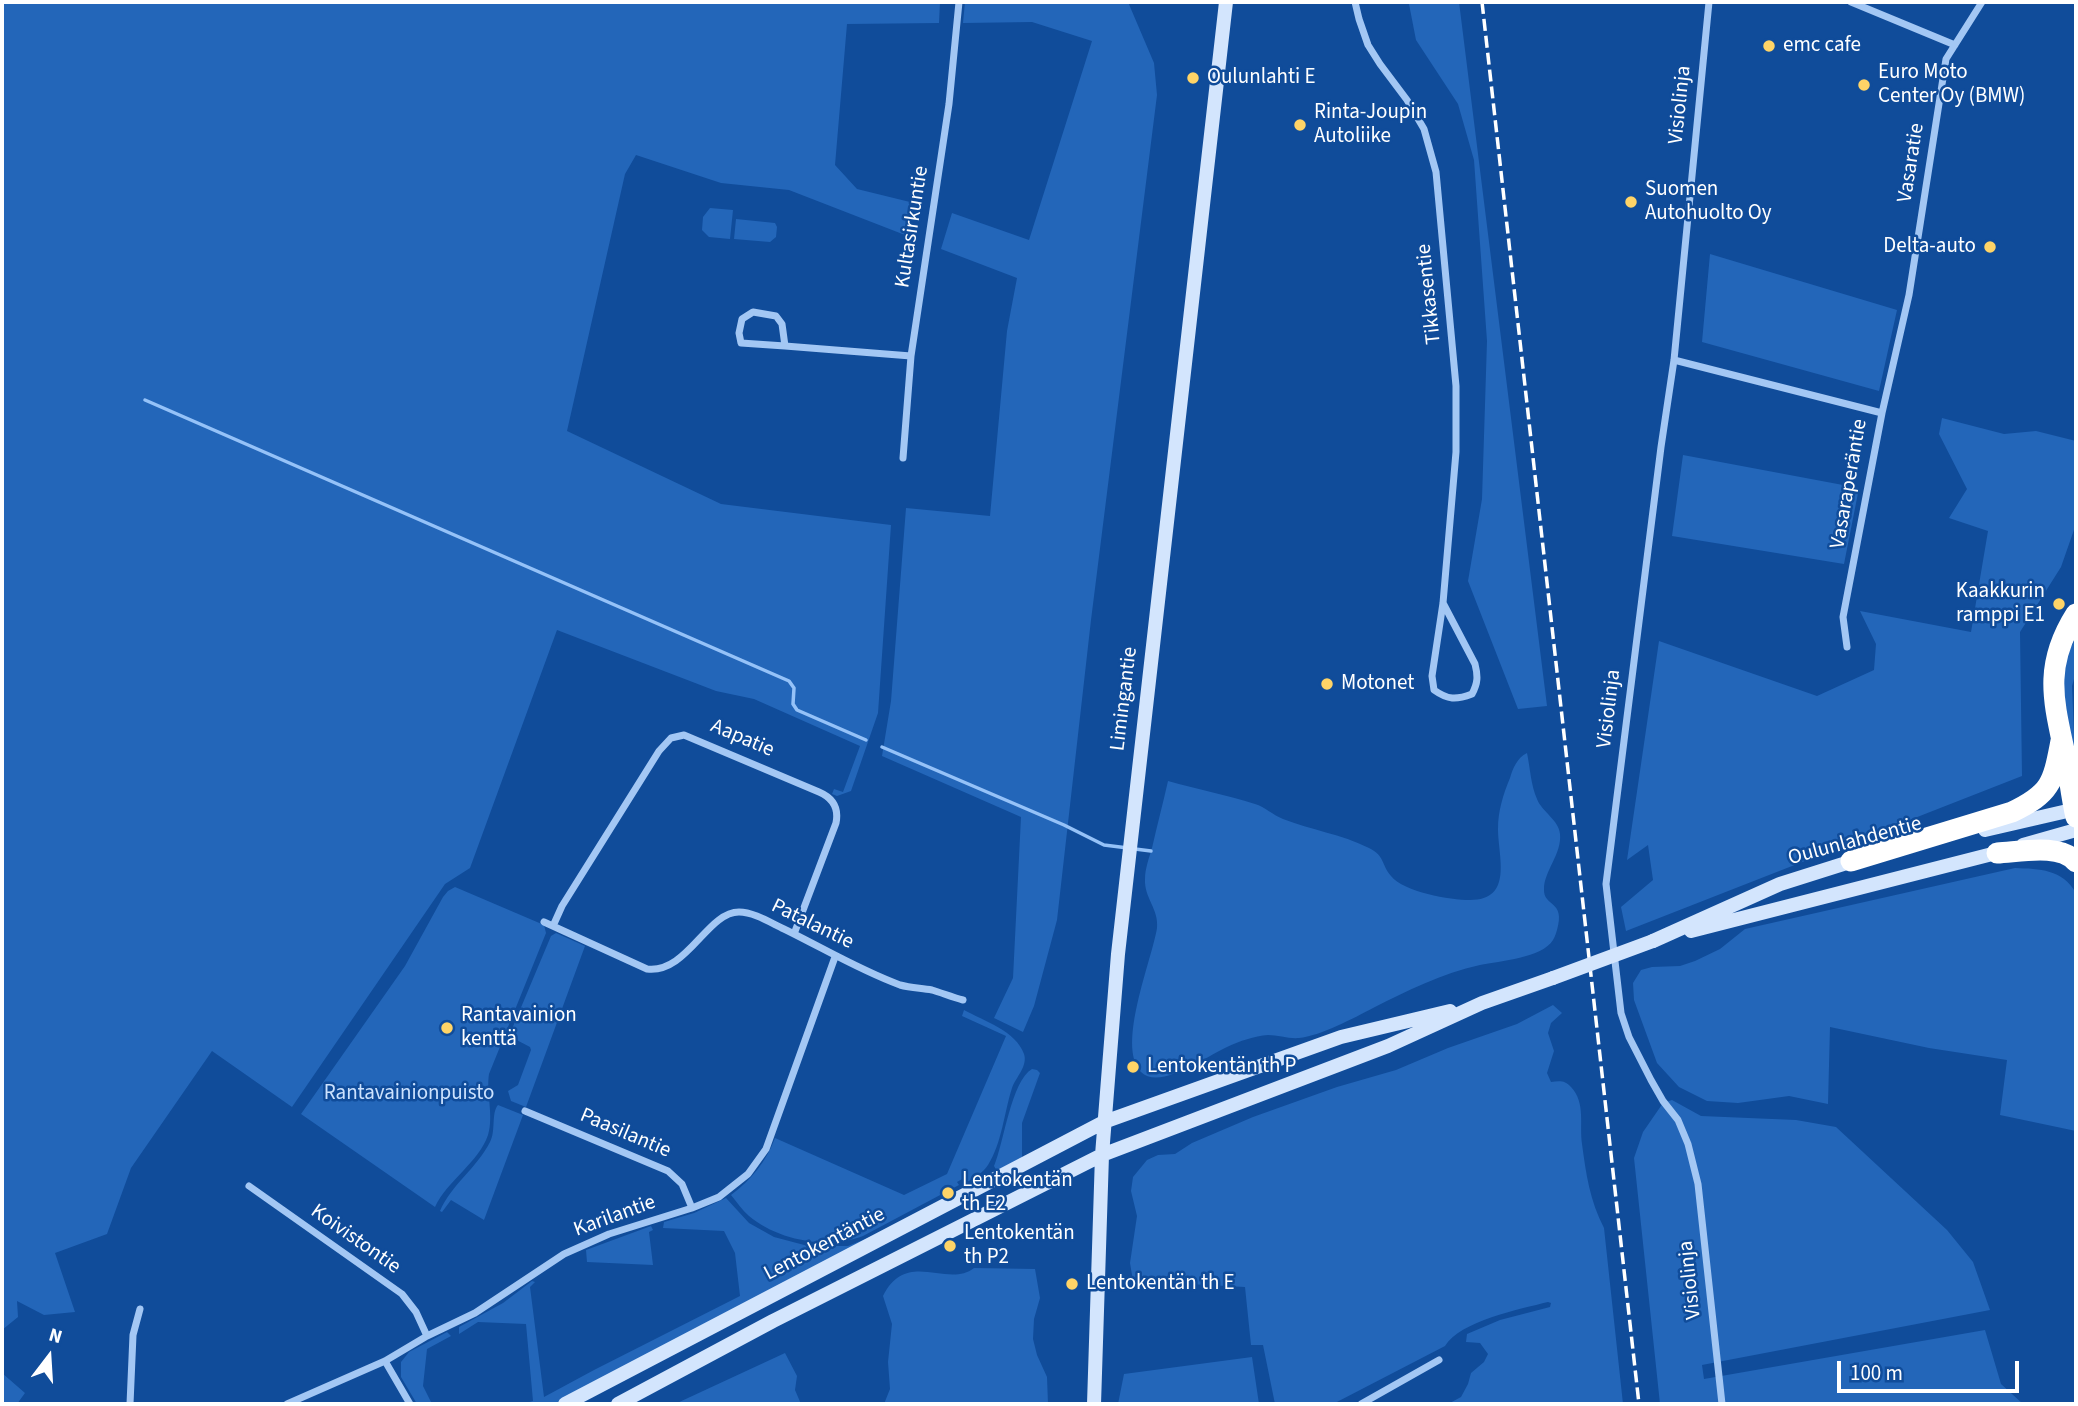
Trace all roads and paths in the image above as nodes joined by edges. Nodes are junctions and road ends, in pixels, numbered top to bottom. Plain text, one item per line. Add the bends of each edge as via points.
1 (959, 2) edge
2 (1226, 2) edge
3 (1355, 2) edge
4 (1709, 2) edge
5 (1851, 2) edge
6 (1982, 2) edge
7 (1955, 45) junction
8 (785, 346) junction
9 (911, 356) junction
10 (1674, 360) junction
11 (1882, 413) junction
12 (903, 458) dead end
13 (1443, 603) junction
14 (2076, 614) edge
15 (1847, 647) dead end
16 (2060, 741) junction
17 (2076, 816) edge
18 (1997, 853) junction
19 (1851, 861) junction
20 (2076, 862) edge
21 (544, 922) dead end
22 (552, 926) junction
23 (794, 934) junction
24 (1653, 941) junction
25 (835, 957) junction
26 (962, 1000) dead end
27 (1482, 1003) junction
28 (525, 1111) dead end
29 (1104, 1122) junction
30 (1102, 1155) junction
31 (249, 1186) dead end
32 (692, 1208) junction
33 (140, 1309) dead end
34 (427, 1336) junction
35 (1438, 1360) dead end
36 (386, 1361) junction
37 (130, 1404) edge
38 (287, 1404) edge
39 (410, 1404) edge
40 (565, 1404) edge
41 (618, 1404) edge
42 (1094, 1404) edge
43 (1361, 1404) edge
44 (1722, 1404) edge

1 - 9 street, Kultasirkuntie via 949,104
2 - 29 main road, Limingantie via 1132,814
3 - 13 street, Tikkasentie via 1368,45 1424,129 1436,172 1457,386
4 - 10 street, Visiolinja
5 - 7 street
6 - 7 street, Vasaratie
7 - 11 street, Vasaratie via 1946,59 1909,295
8 - 8 street via 741,343 742,319 753,312 776,316
8 - 9 street
9 - 12 street, Kultasirkuntie
10 - 11 street, Vasaraperäntie
10 - 44 street, Visiolinja via 1606,884 1621,1013 1651,1080 1678,1120 1698,1184
11 - 15 street, Vasaraperäntie via 1843,617
13 - 13 street, Tikkasentie via 1434,690 1458,699 1472,694 1477,675
14 - 16 highway via 2056,660 2054,712
16 - 17 highway
16 - 19 highway via 2054,775 2034,802 2012,813
17 - 18 main road, Oulunlahdentie
17 - 19 main road, Oulunlahdentie
18 - 20 highway via 2056,851
18 - 24 main road, Oulunlahdentie
19 - 24 main road, Oulunlahdentie via 1780,884
21 - 22 street, Patalantie
22 - 23 street, Patalantie via 654,970 668,967 737,912
22 - 23 street, Aapatie via 659,751 671,738 684,735 826,795 835,806 836,823
23 - 25 street, Patalantie
24 - 27 main road, Oulunlahdentie, bridge
25 - 26 street, Patalantie via 897,984
25 - 32 street, Karilantie via 761,1158 735,1186
27 - 29 main road, Oulunlahdentie via 1341,1037
27 - 30 main road, Oulunlahdentie via 1388,1046
28 - 32 street, Paasilantie via 668,1171 682,1184
29 - 30 main road, Limingantie
29 - 40 main road, Lentokentäntie
30 - 41 main road, Lentokentäntie
30 - 42 main road, Limingantie
31 - 34 street, Koivistontie via 402,1294
32 - 34 street, Karilantie via 579,1247 475,1313
33 - 37 street via 133,1335
34 - 36 street, Karilantie
35 - 43 street
36 - 38 street, Karilantie
36 - 39 street

